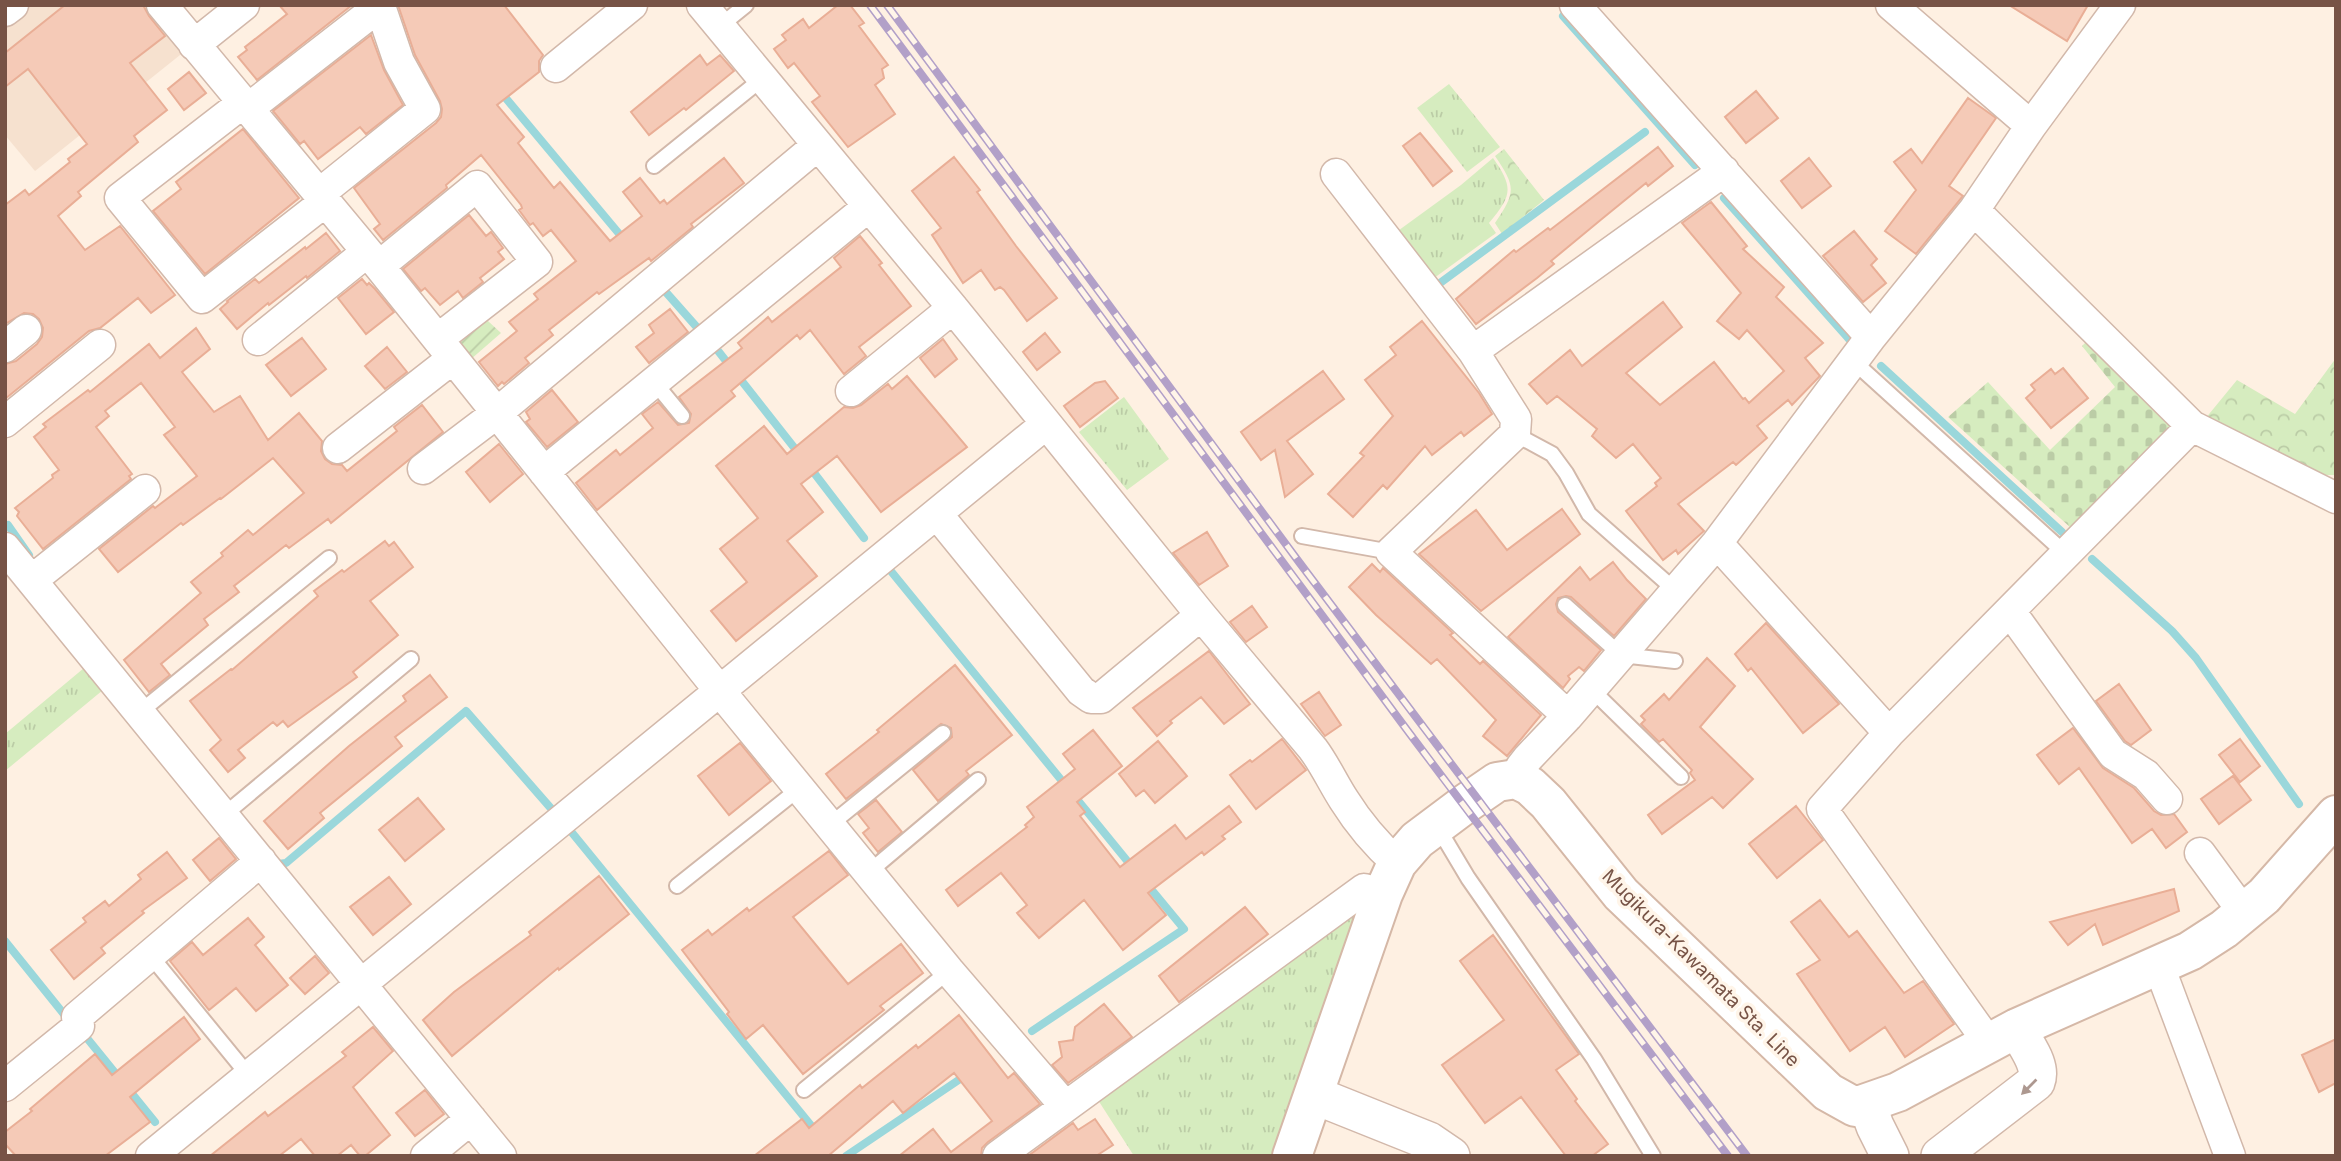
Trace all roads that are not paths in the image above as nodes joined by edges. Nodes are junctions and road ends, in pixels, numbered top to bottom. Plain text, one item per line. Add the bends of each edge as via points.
1 (13, 5) edge
2 (162, 5) edge
3 (244, 5) edge
4 (632, 5) edge
5 (746, 5) edge
6 (1575, 5) edge
7 (1891, 5) edge
8 (2120, 5) edge
9 (5, 11) edge
10 (711, 16) edge
11 (194, 45) junction
12 (556, 67) dead end
13 (763, 78) junction
14 (246, 105) junction
15 (2031, 126) junction
16 (818, 145) junction
17 (654, 166) dead end
18 (1724, 171) junction
19 (1336, 174) dead end
20 (323, 198) junction
21 (868, 207) junction
22 (1974, 210) junction
23 (373, 259) junction
24 (953, 308) junction
25 (1871, 337) junction
26 (258, 340) dead end
27 (100, 345) dead end
28 (445, 349) junction
29 (1473, 351) junction
30 (1853, 361) junction
31 (655, 383) junction
32 (851, 391) dead end
33 (497, 413) junction
34 (682, 416) dead end
35 (5, 422) edge
36 (1046, 424) junction
37 (2192, 426) junction
38 (1515, 434) junction
39 (338, 448) dead end
40 (423, 469) dead end
41 (544, 472) junction
42 (145, 490) dead end
43 (2336, 498) edge
44 (937, 514) junction
45 (1302, 536) dead end
46 (1717, 543) junction
47 (5, 548) edge
48 (1391, 552) junction
49 (2066, 554) junction
50 (329, 558) dead end
51 (32, 580) junction
52 (1676, 591) junction
53 (1565, 605) dead end
54 (2010, 611) junction
55 (1201, 615) junction
56 (1621, 654) junction
57 (411, 659) dead end
58 (1675, 661) dead end
59 (1591, 689) junction
60 (719, 690) junction
61 (140, 712) junction
62 (1567, 716) junction
63 (943, 733) dead end
64 (1889, 733) junction
65 (1681, 777) dead end
66 (1516, 779) junction
67 (978, 780) dead end
68 (800, 788) junction
69 (2167, 799) dead end
70 (224, 815) junction
71 (2336, 815) edge
72 (831, 824) junction
73 (1436, 825) junction
74 (2200, 853) dead end
75 (261, 861) junction
76 (869, 872) junction
77 (1390, 878) junction
78 (677, 886) dead end
79 (2244, 913) junction
80 (150, 955) junction
81 (2159, 965) junction
82 (949, 971) junction
83 (362, 984) junction
84 (2003, 1035) junction
85 (240, 1065) dead end
86 (5, 1086) edge
87 (804, 1090) dead end
88 (1314, 1095) junction
89 (1867, 1104) junction
90 (1065, 1106) junction
91 (471, 1119) junction
92 (1300, 1153) edge
93 (151, 1156) edge
94 (426, 1156) edge
95 (501, 1156) edge
96 (998, 1156) edge
97 (1451, 1156) edge
98 (1653, 1156) edge
99 (1890, 1156) edge
100 (1940, 1156) edge
101 (2230, 1156) edge

1 - 9 street
2 - 11 street
3 - 11 street
4 - 12 street
5 - 10 lane
6 - 18 street
7 - 15 street
8 - 15 street
10 - 13 street
11 - 14 street
13 - 16 street
13 - 17 lane
14 - 20 street
14 - 20 street via 380,6 399,62 425,108
14 - 20 street via 120,198 202,298
15 - 22 street
16 - 21 street
16 - 33 street
18 - 25 street
18 - 29 street
19 - 29 street
20 - 23 street
21 - 24 street
21 - 31 street
22 - 25 street
22 - 37 street
23 - 26 street
23 - 28 street
23 - 28 street via 477,186 537,262
24 - 32 street
24 - 36 street
25 - 30 street
27 - 35 street
28 - 33 street
28 - 39 street
29 - 38 street via 1516,419
30 - 46 street
30 - 49 lane
31 - 34 lane
31 - 41 street
33 - 40 street
33 - 41 street
36 - 44 street
36 - 55 street
37 - 43 street
37 - 49 street
38 - 48 street
38 - 52 lane via 1552,454 1589,514
41 - 60 street
42 - 51 street
44 - 55 street via 1091,698 1101,698
44 - 60 street
45 - 48 lane
46 - 52 street
46 - 64 street
47 - 51 street
48 - 62 street
49 - 54 street
50 - 61 lane
51 - 61 street
52 - 56 street
53 - 56 lane
54 - 64 street
54 - 69 street via 2113,754 2146,775
55 - 77 street via 1323,762 1378,846
56 - 58 lane
56 - 59 street
57 - 70 lane
59 - 62 street
59 - 65 lane
60 - 68 street
60 - 83 street
61 - 70 street
62 - 66 street via 1528,758
63 - 72 lane
64 - 84 street via 1822,809
66 - 73 main road via 1497,782
66 - 89 main road, Mugikura-Kawamata Sta. Line via 1548,803 1621,894 1819,1084 1855,1107
67 - 76 lane
68 - 72 street
68 - 78 lane
70 - 75 street
71 - 79 main road
72 - 76 street
73 - 77 main road via 1417,840
73 - 98 lane via 1594,1059
74 - 79 street
75 - 80 street
75 - 83 street
76 - 82 street
77 - 88 main road
77 - 90 street via 1364,889
79 - 81 main road via 2190,951
80 - 85 lane
80 - 86 street
81 - 84 main road
81 - 101 street
82 - 87 lane
82 - 90 street
83 - 91 street
83 - 93 street
84 - 89 main road
84 -> 100 street via 2037,1066 2036,1082
88 - 92 main road
88 - 97 street via 1430,1141
89 - 99 street
90 - 96 street
91 - 94 street
91 - 95 street

